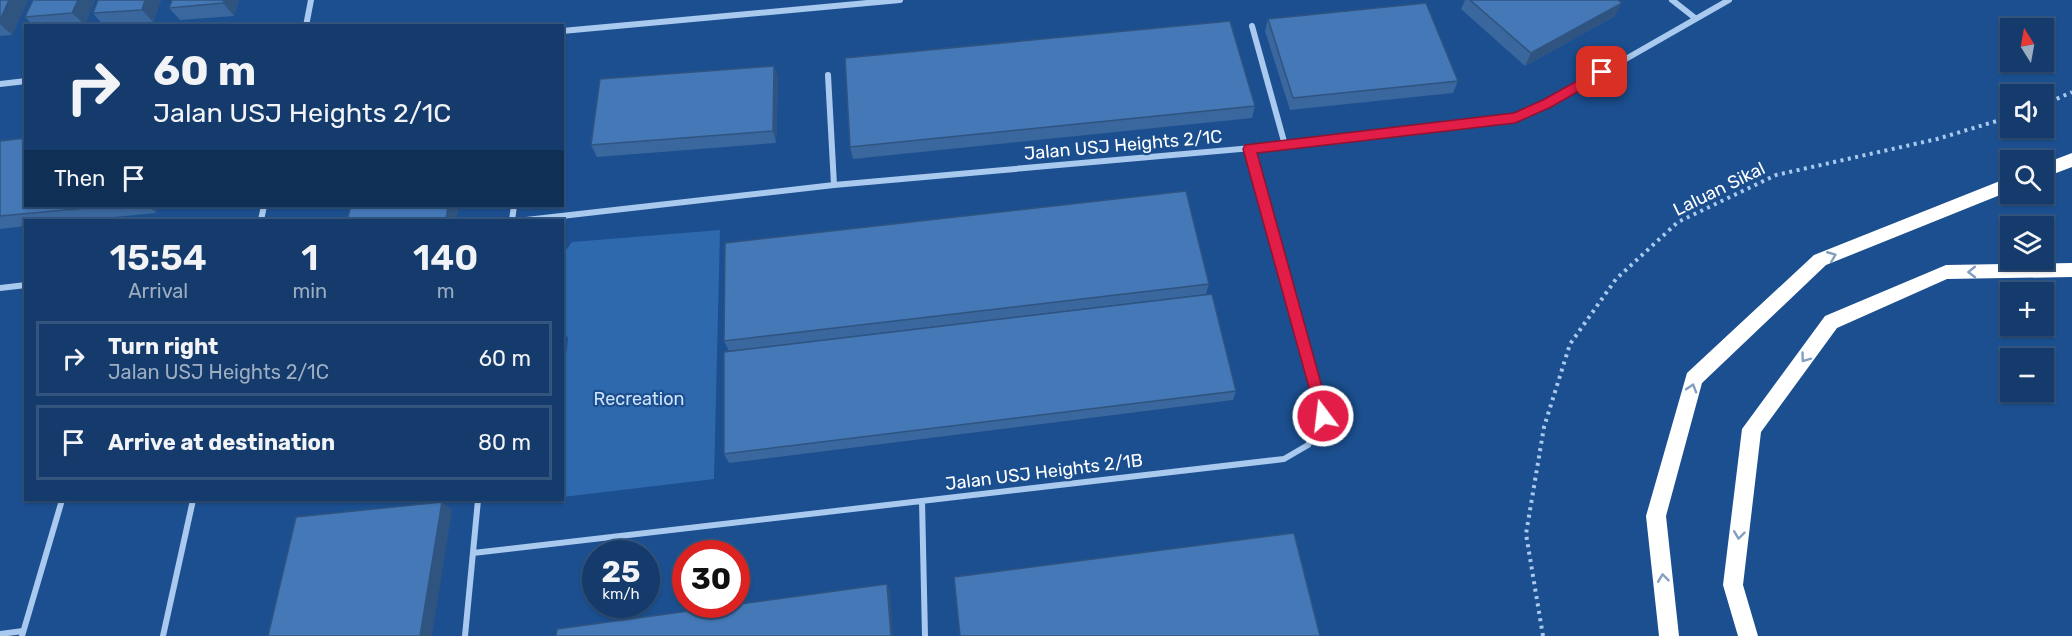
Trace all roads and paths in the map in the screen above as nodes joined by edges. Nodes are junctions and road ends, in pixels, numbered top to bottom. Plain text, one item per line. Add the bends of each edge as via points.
1 (311, 0) edge
2 (900, 0) edge
3 (1672, 0) edge
4 (1729, 0) edge
5 (1695, 18) junction
6 (306, 24) edge
7 (1252, 26) dead end
8 (564, 31) edge
9 (828, 75) dead end
10 (24, 81) edge
11 (0, 84) edge
12 (2072, 92) edge
13 (2054, 100) edge
14 (2000, 120) edge
15 (1285, 145) junction
16 (1250, 149) junction
17 (2072, 160) edge
18 (2054, 167) edge
19 (834, 185) junction
20 (2000, 188) edge
21 (535, 219) edge
22 (2072, 270) edge
23 (24, 285) edge
24 (0, 288) edge
25 (63, 501) edge
26 (193, 501) edge
27 (478, 501) edge
28 (922, 501) junction
29 (472, 553) junction
30 (0, 634) edge
31 (22, 634) edge
32 (163, 636) edge
33 (465, 636) edge
34 (926, 636) edge
35 (1543, 636) edge
36 (1669, 636) edge
37 (1748, 636) edge

1 - 6 street
2 - 8 street
3 - 5 street
4 - 5 street, Jalan USJ Heights 2/1C
5 - 15 street, Jalan USJ Heights 2/1C via 1547,104 1515,118
7 - 15 street
9 - 19 street
10 - 11 street
12 - 13 path
14 - 35 path, Laluan Sikal via 1937,139 1776,175 1678,222 1616,279 1570,344 1544,427 1526,534
15 - 16 street, Jalan USJ Heights 2/1C
16 - 19 street, Jalan USJ Heights 2/1C
16 - 28 street, Jalan USJ Heights 2/1B via 1323,416 1308,445 1284,459
17 - 18 highway
19 - 21 street, Jalan USJ Heights 2/1C
36 -> 20 highway via 1656,516 1695,379 1820,260
22 -> 37 highway via 1946,273 1831,322 1752,429 1733,585
23 - 24 street
25 - 31 street
26 - 32 street
27 - 29 street
28 - 29 street, Jalan USJ Heights 2/1B
28 - 34 street
29 - 33 street
30 - 31 street

